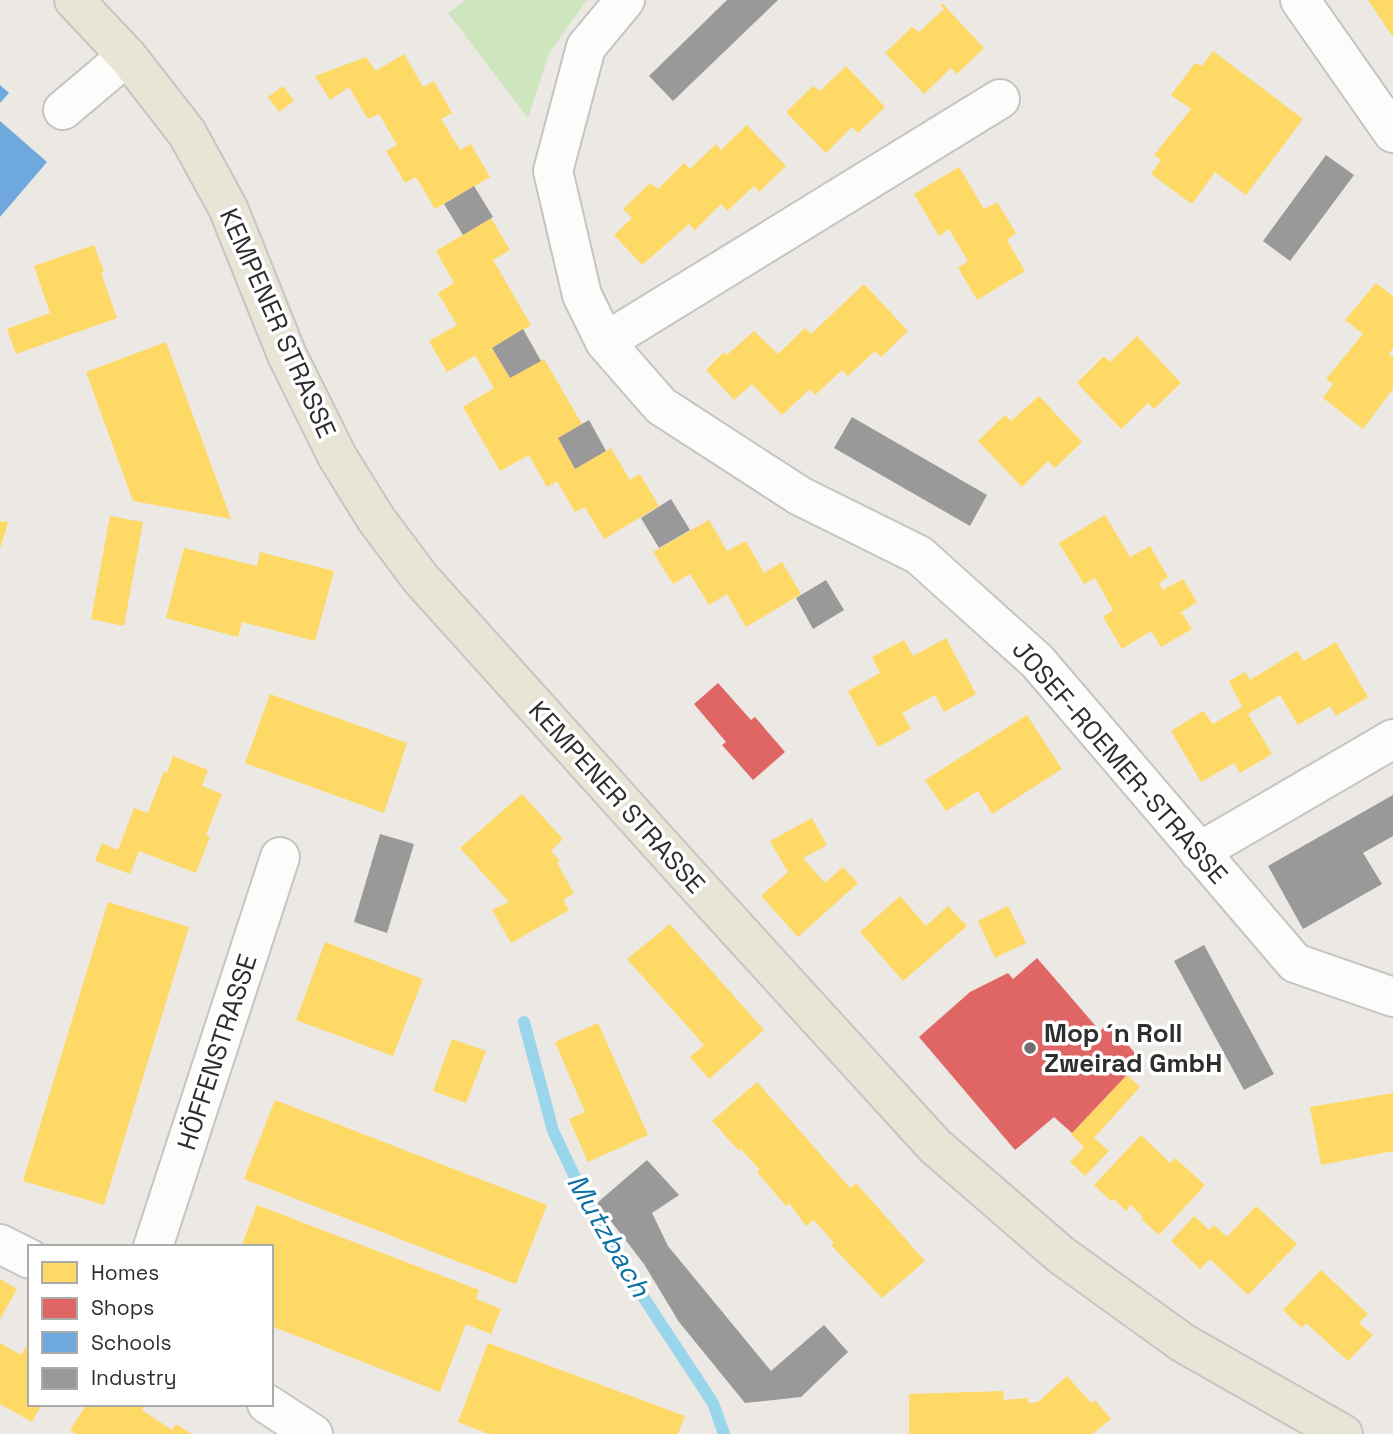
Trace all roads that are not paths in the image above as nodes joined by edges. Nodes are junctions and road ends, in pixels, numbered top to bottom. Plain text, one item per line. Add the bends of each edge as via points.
1 (74, 0) edge
2 (625, 0) edge
3 (1300, 0) edge
4 (127, 55) junction
5 (1000, 99) dead end
6 (63, 110) dead end
7 (1393, 133) edge
8 (605, 342) junction
9 (1393, 739) edge
10 (1199, 852) junction
11 (280, 857) dead end
12 (1393, 997) edge
13 (0, 1244) edge
14 (154, 1245) edge
15 (28, 1258) edge
16 (270, 1406) edge
17 (313, 1434) edge
18 (1343, 1434) edge

1 - 4 main road, KEMPENER STRASSE
2 - 8 street, JOSEF-ROEMER-STRASSE via 586,47 553,171 582,295
3 - 7 street
4 - 6 street
4 - 18 main road, KEMPENER STRASSE via 187,133 228,208 287,355 337,456 421,579 935,1146 1061,1255 1183,1343
5 - 8 street
8 - 10 street, JOSEF-ROEMER-STRASSE via 661,406 800,496 919,555 1037,661
9 - 10 street
10 - 12 street, JOSEF-ROEMER-STRASSE via 1295,963
11 - 14 street, HÖFFENSTRASSE
13 - 15 street
16 - 17 street

